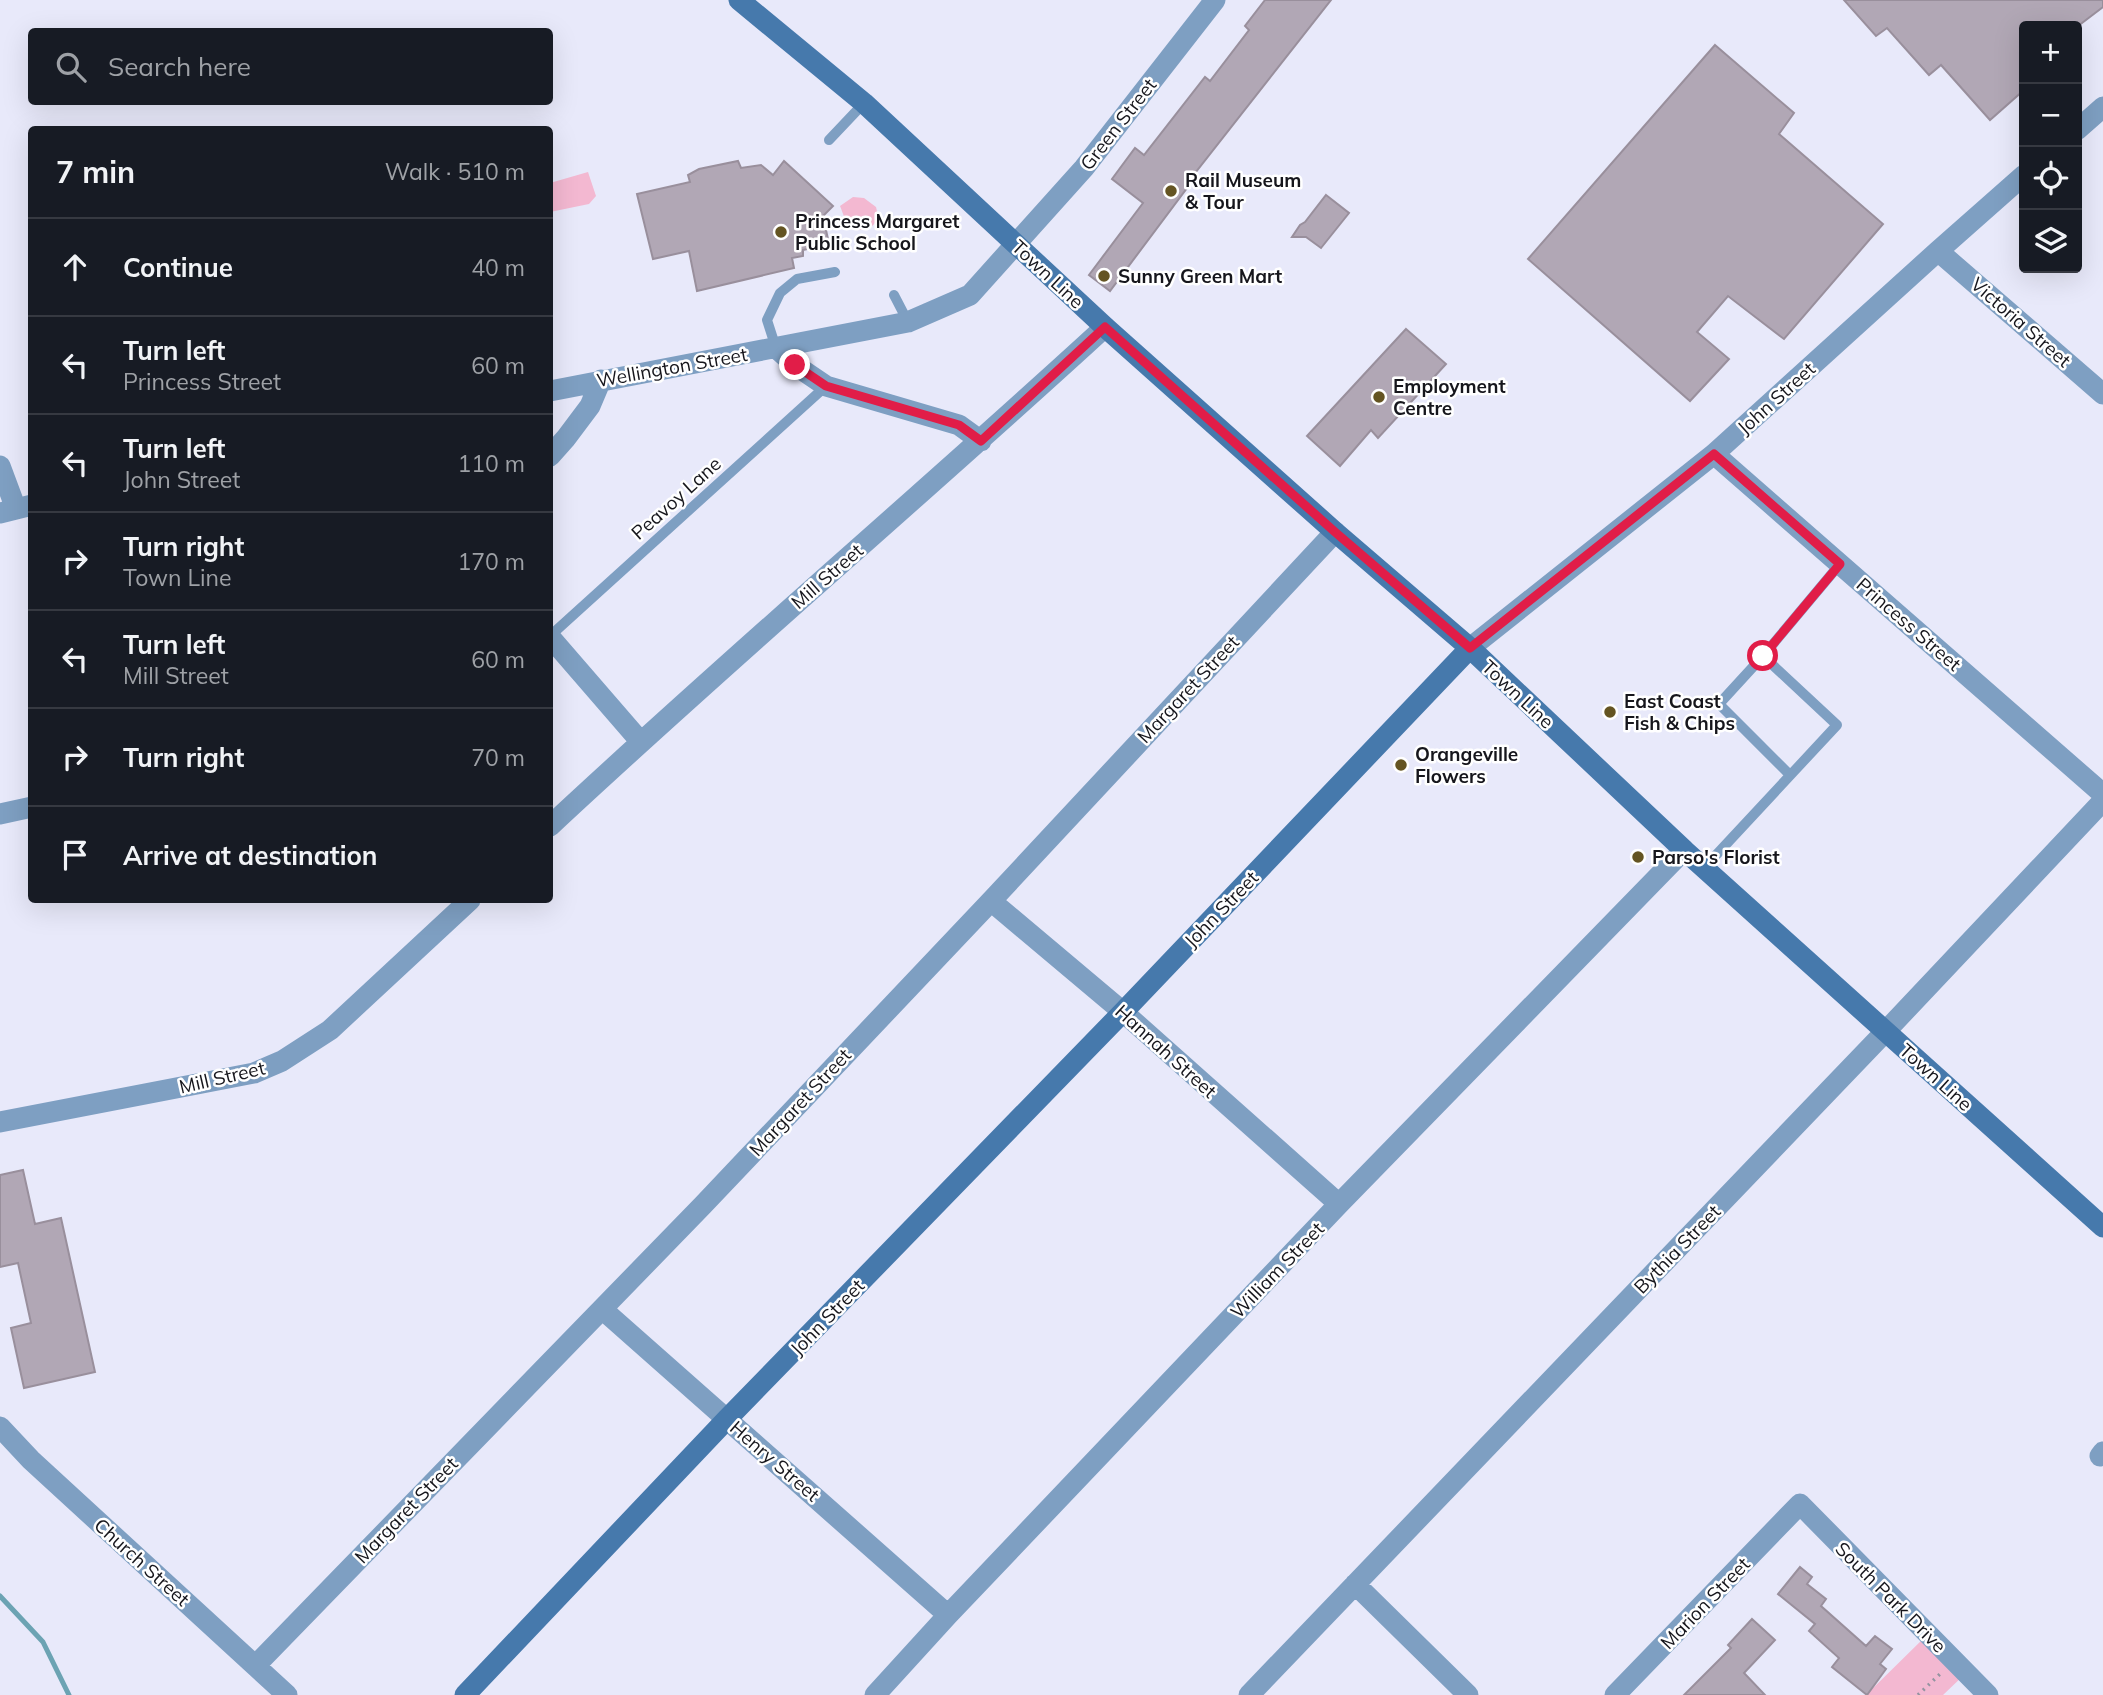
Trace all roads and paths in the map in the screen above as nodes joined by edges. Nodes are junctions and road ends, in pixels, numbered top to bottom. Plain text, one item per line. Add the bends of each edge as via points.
1 (739, 0) edge
2 (1215, 0) edge
3 (864, 103) junction
4 (2103, 107) edge
5 (2082, 126) edge
6 (829, 140) dead end
7 (2019, 180) edge
8 (1016, 245) junction
9 (1938, 251) junction
10 (835, 272) dead end
11 (894, 295) dead end
12 (908, 322) junction
13 (1105, 327) junction
14 (776, 348) junction
15 (601, 380) junction
16 (826, 386) junction
17 (553, 390) edge
18 (2103, 394) edge
19 (981, 441) junction
20 (553, 453) edge
21 (1714, 454) junction
22 (0, 466) edge
23 (16, 509) edge
24 (1335, 532) junction
25 (1840, 564) junction
26 (553, 633) edge
27 (553, 640) edge
28 (1470, 648) junction
29 (1763, 656) junction
30 (640, 741) junction
31 (1789, 774) junction
32 (2103, 794) edge
33 (2103, 801) edge
34 (28, 808) edge
35 (0, 814) edge
36 (553, 823) edge
37 (1684, 850) junction
38 (1704, 868) junction
39 (991, 901) junction
40 (467, 903) edge
41 (1123, 1012) junction
42 (1885, 1032) junction
43 (0, 1122) edge
44 (1339, 1205) junction
45 (2103, 1227) edge
46 (602, 1309) junction
47 (727, 1419) junction
48 (0, 1427) edge
49 (1794, 1510) joint
50 (1355, 1584) junction
51 (948, 1615) junction
52 (1954, 1660) junction
53 (256, 1665) junction
54 (287, 1695) edge
55 (466, 1695) edge
56 (875, 1695) edge
57 (1248, 1695) edge
58 (1468, 1695) edge
59 (1615, 1695) edge
60 (1917, 1695) edge
61 (1988, 1695) edge

1 - 3 main road, Town Line
2 - 8 street, Green Street via 1084,167
3 - 6 lane
3 - 8 main road, Town Line
4 - 5 street
7 - 9 street, John Street
8 - 12 street, Wellington Street via 970,295
8 - 13 main road, Town Line
9 - 18 street, Victoria Street
9 - 21 street, John Street
10 - 14 lane via 797,279 780,293 767,320
11 - 12 lane
12 - 14 street, Wellington Street
13 - 19 street, Mill Street
13 - 24 main road, Town Line
14 - 15 street, Wellington Street
14 - 16 street
15 - 17 street, Wellington Street
15 - 20 street via 590,406
16 - 19 street via 959,425
16 - 26 lane, Peavoy Lane
19 - 30 street, Mill Street
21 - 25 street, Princess Street
21 - 28 street, John Street
22 - 23 street
24 - 28 main road, Town Line
24 - 39 street, Margaret Street
25 - 29 lane
25 - 32 street, Princess Street
27 - 30 street
28 - 37 main road, Town Line
28 - 41 main road, John Street
29 - 31 lane via 1718,704
29 - 31 lane via 1837,725
30 - 36 street, Mill Street
31 - 38 lane
33 - 42 street, Bythia Street
34 - 35 street
37 - 38 main road, Town Line
37 - 44 street, William Street
38 - 42 main road, Town Line
39 - 41 street, Hannah Street
39 - 46 street, Margaret Street
40 - 43 street, Mill Street via 330,1030 282,1061 254,1073
41 - 44 street, Hannah Street
41 - 47 main road, John Street
42 - 45 main road, Town Line
42 - 50 street, Bythia Street
44 - 51 street, William Street
46 - 47 street, Henry Street
46 - 53 street, Margaret Street
47 - 51 street, Henry Street
47 - 55 main road, John Street
48 - 53 street, Church Street
49 - 52 street, South Park Drive via 1800,1504
49 - 59 street, Marion Street
50 - 57 street, Bythia Street
50 - 58 street
51 - 56 street, William Street
52 - 60 path
52 - 61 street, South Park Drive
53 - 54 street, Church Street

